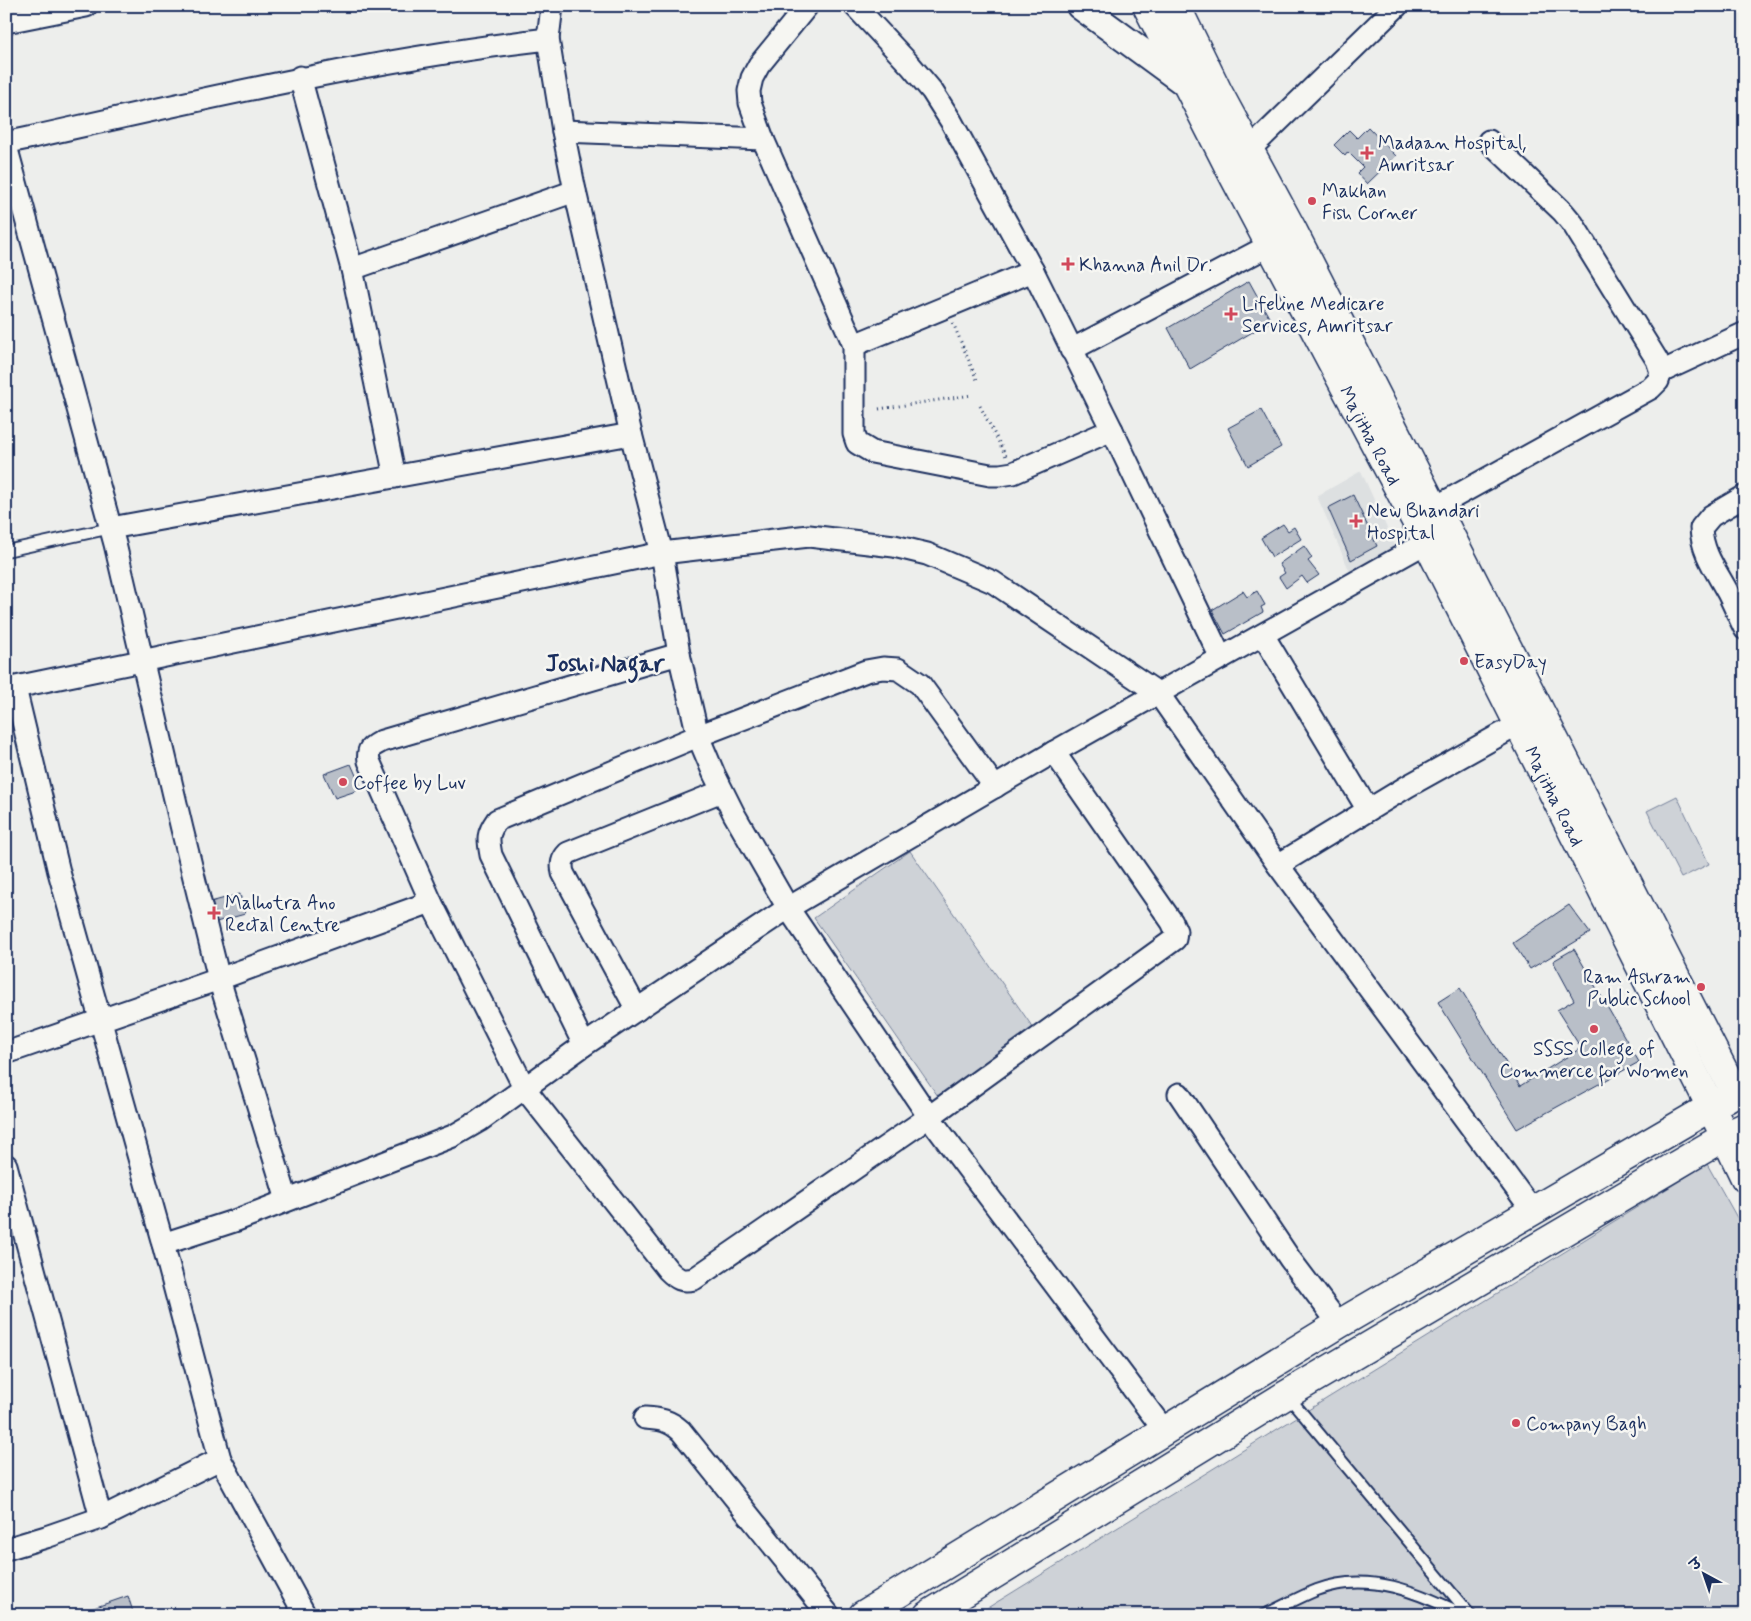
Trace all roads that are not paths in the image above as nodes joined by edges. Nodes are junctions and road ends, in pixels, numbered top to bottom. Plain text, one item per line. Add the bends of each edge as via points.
1 (86, 6) edge
2 (552, 6) edge
3 (807, 6) edge
4 (855, 6) edge
5 (1080, 6) edge
6 (1147, 6) edge
7 (1176, 6) edge
8 (1397, 6) edge
9 (6, 22) edge
10 (548, 39) junction
11 (300, 78) junction
12 (1185, 83) junction
13 (1218, 92) junction
14 (563, 131) junction
15 (763, 139) junction
16 (1489, 141) dead end
17 (6, 144) edge
18 (1248, 151) junction
19 (575, 191) junction
20 (1270, 245) junction
21 (352, 269) junction
22 (1032, 271) junction
23 (1745, 333) edge
24 (854, 345) junction
25 (1071, 350) junction
26 (1661, 372) junction
27 (1112, 430) junction
28 (631, 434) junction
29 (395, 477) junction
30 (1745, 496) edge
31 (1434, 508) junction
32 (110, 528) junction
33 (1427, 542) junction
34 (6, 551) edge
35 (662, 553) junction
36 (1745, 629) edge
37 (1263, 635) junction
38 (679, 654) junction
39 (1221, 658) junction
40 (142, 662) junction
41 (11, 688) edge
42 (1158, 693) junction
43 (1530, 718) junction
44 (698, 736) junction
45 (1054, 752) junction
46 (996, 787) junction
47 (722, 790) junction
48 (1368, 810) junction
49 (1278, 865) junction
50 (431, 902) junction
51 (788, 908) junction
52 (219, 979) junction
53 (637, 1010) junction
54 (101, 1021) junction
55 (584, 1045) junction
56 (6, 1053) edge
57 (525, 1089) junction
58 (1179, 1094) dead end
59 (1742, 1098) edge
60 (1710, 1108) junction
61 (928, 1117) junction
62 (1736, 1131) edge
63 (6, 1165) edge
64 (1745, 1178) edge
65 (287, 1200) junction
66 (1532, 1210) junction
67 (163, 1244) junction
68 (1339, 1324) junction
69 (1286, 1395) junction
70 (645, 1418) dead end
71 (1164, 1430) junction
72 (220, 1459) junction
73 (101, 1518) junction
74 (6, 1549) edge
75 (305, 1615) edge
76 (829, 1615) edge
77 (863, 1615) edge
78 (928, 1615) edge
79 (1264, 1615) edge
80 (1465, 1615) edge
81 (1470, 1615) edge

1 - 9 street
2 - 10 street
3 - 15 street via 752,78 750,103
4 - 22 street via 932,91
5 - 12 street
6 - 12 main road, Majitha Road
7 - 13 main road, Majitha Road
8 - 18 street
10 - 11 street via 480,47
10 - 14 street
11 - 17 street
11 - 21 street
12 - 13 street
12 - 20 main road, Majitha Road
13 - 18 main road, Majitha Road
14 - 15 street
14 - 19 street
15 - 24 street
16 - 26 street via 1573,224 1657,360
17 - 32 street
18 - 31 main road, Majitha Road
19 - 21 street
19 - 28 street
20 - 25 street
20 - 33 main road, Majitha Road
21 - 29 street
22 - 24 street
22 - 25 street
23 - 26 street
24 - 27 street via 854,434 857,443 872,452 1000,475 1014,473
25 - 27 street
26 - 31 street via 1651,388
27 - 39 street
28 - 29 street
28 - 35 street
29 - 32 street
30 - 36 street via 1711,516 1701,528 1705,551
31 - 43 main road, Majitha Road via 1447,529
32 - 34 lane
32 - 40 street
33 - 37 street
33 - 43 main road, Majitha Road
35 - 38 street
35 - 40 street
35 - 42 street via 809,536 894,546 927,554 993,582
37 - 39 street
37 - 48 street
38 - 44 street
38 - 50 street via 372,746 368,762
39 - 42 street
40 - 41 street
40 - 52 street
41 - 54 street
42 - 45 street
42 - 49 street
43 - 48 street
43 - 59 main road, Majitha Road
43 - 60 main road, Majitha Road
44 - 46 street via 866,671 898,669 920,684
44 - 47 street
44 - 55 street via 497,820 489,831 491,855
45 - 46 street
45 - 61 street via 1172,922 1176,935 1169,945
46 - 51 street
47 - 51 street
47 - 53 street via 568,853 563,858 563,873
48 - 49 street
49 - 66 street
50 - 52 street
50 - 57 street
51 - 53 street
51 - 61 street
52 - 54 street
52 - 65 street
53 - 55 street
54 - 56 street
54 - 67 street
55 - 57 street
57 - 61 street via 668,1270 686,1281 694,1279
57 - 65 street via 453,1136
58 - 68 street via 1290,1259
59 - 60 main road
60 - 62 main road, Majitha Road
60 - 66 main road
61 - 71 street
62 - 64 main road, Majitha Road
62 - 69 main road
63 - 73 street
65 - 67 street
66 - 68 main road
67 - 72 street
68 - 71 main road
69 - 78 main road
69 - 81 lane
70 - 76 street via 662,1419 681,1431
71 - 77 main road
72 - 73 street
72 - 75 street
73 - 74 street
79 - 80 lane via 1318,1590 1349,1582 1377,1582 1406,1590

